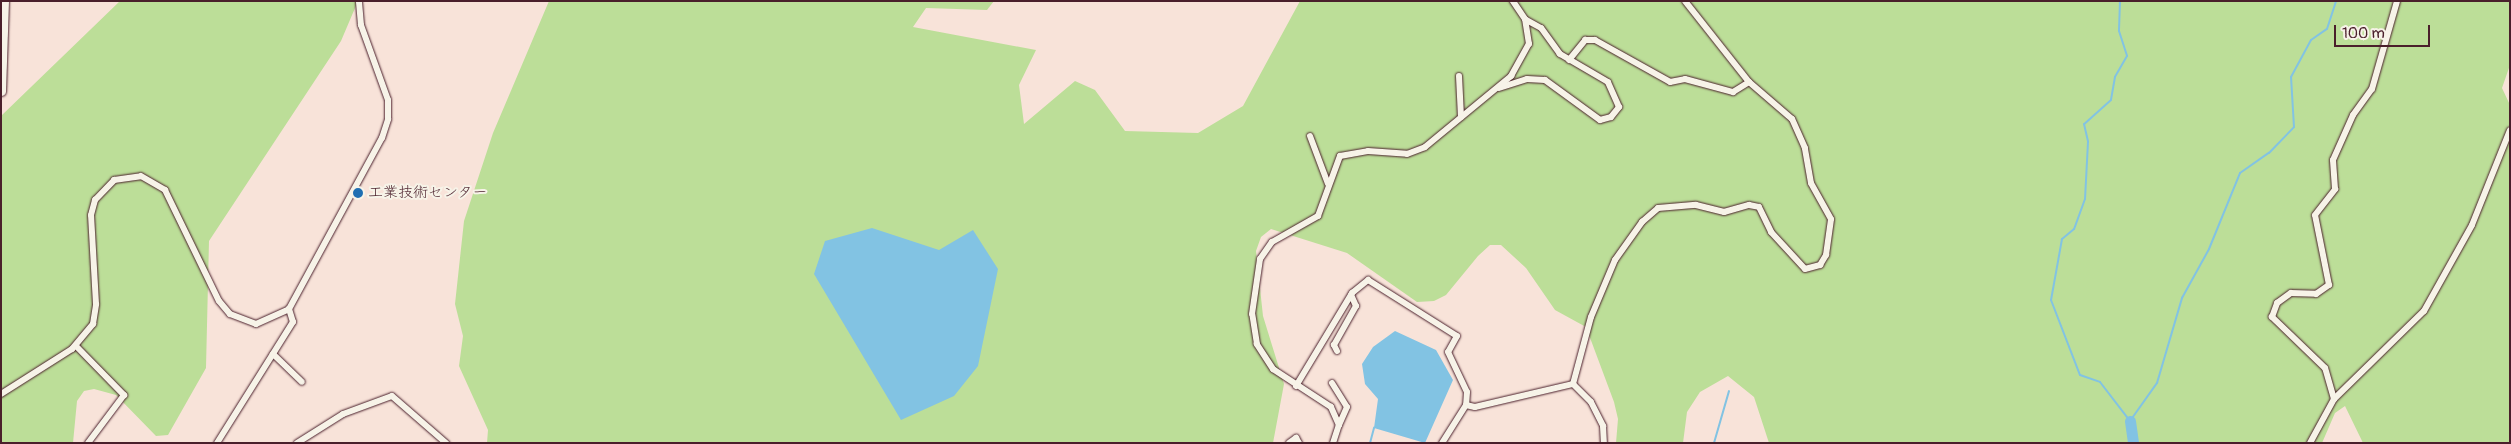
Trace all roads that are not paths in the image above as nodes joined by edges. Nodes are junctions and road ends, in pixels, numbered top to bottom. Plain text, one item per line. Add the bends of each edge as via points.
1 (4, 1) edge
2 (358, 1) edge
3 (1513, 1) edge
4 (1686, 1) edge
5 (2396, 1) edge
6 (1525, 19) junction
7 (1569, 60) junction
8 (1459, 76) dead end
9 (1749, 82) junction
10 (1496, 89) junction
11 (1, 91) edge
12 (1462, 117) junction
13 (2510, 130) edge
14 (1310, 136) dead end
15 (1328, 184) junction
16 (1351, 295) junction
17 (289, 309) junction
18 (76, 346) junction
19 (1337, 351) dead end
20 (273, 354) junction
21 (302, 382) dead end
22 (1332, 383) dead end
23 (1573, 384) junction
24 (1296, 386) junction
25 (1, 394) edge
26 (2334, 399) junction
27 (1466, 405) junction
28 (1339, 425) junction
29 (88, 443) edge
30 (216, 443) edge
31 (297, 443) edge
32 (446, 443) edge
33 (1289, 443) edge
34 (1299, 443) edge
35 (1333, 443) edge
36 (1442, 443) edge
37 (1604, 443) edge
38 (2310, 443) edge

1 - 11 highway
2 - 17 street via 362,25 388,100 388,119 382,138
3 - 6 street
4 - 9 street
5 - 26 street via 2374,82 2333,160 2335,188 2315,215 2329,285 2316,294 2291,293 2278,303 2272,317 2325,368
6 - 7 street via 1541,28
6 - 10 street via 1526,56
7 - 9 street via 1585,40 1595,40 1670,82 1685,79 1733,92
7 - 10 street via 1608,82 1616,93 1619,107 1611,117 1594,118 1545,80 1527,79
8 - 12 street
9 - 23 street via 1792,119 1799,133 1811,183 1831,219 1826,256 1820,265 1805,269 1772,232 1760,207 1749,205 1724,212 1696,205 1658,208 1642,222 1615,260 1592,317
10 - 12 street
12 - 15 street via 1425,147 1407,154 1368,151 1340,156
13 - 26 street via 2472,225 2424,311
14 - 15 street
15 - 24 street via 1318,216 1265,249 1254,296 1257,344 1273,369
16 - 19 street via 1356,306 1334,345
16 - 24 street
16 - 27 street via 1368,280 1457,336 1448,352 1467,392
17 - 18 street via 256,324 230,314 219,302 164,190 141,176 126,176 114,180 95,200 90,215 96,304 93,324
17 - 20 street via 293,322
18 - 25 street
18 - 29 street via 124,395
20 - 21 street
20 - 30 street
22 - 28 street via 1347,407
23 - 27 street via 1475,407
23 - 37 street via 1591,402 1603,426
24 - 28 street via 1330,407
26 - 38 street
27 - 36 street
28 - 35 street
31 - 32 street via 343,414 392,396
33 - 34 street via 1296,438

